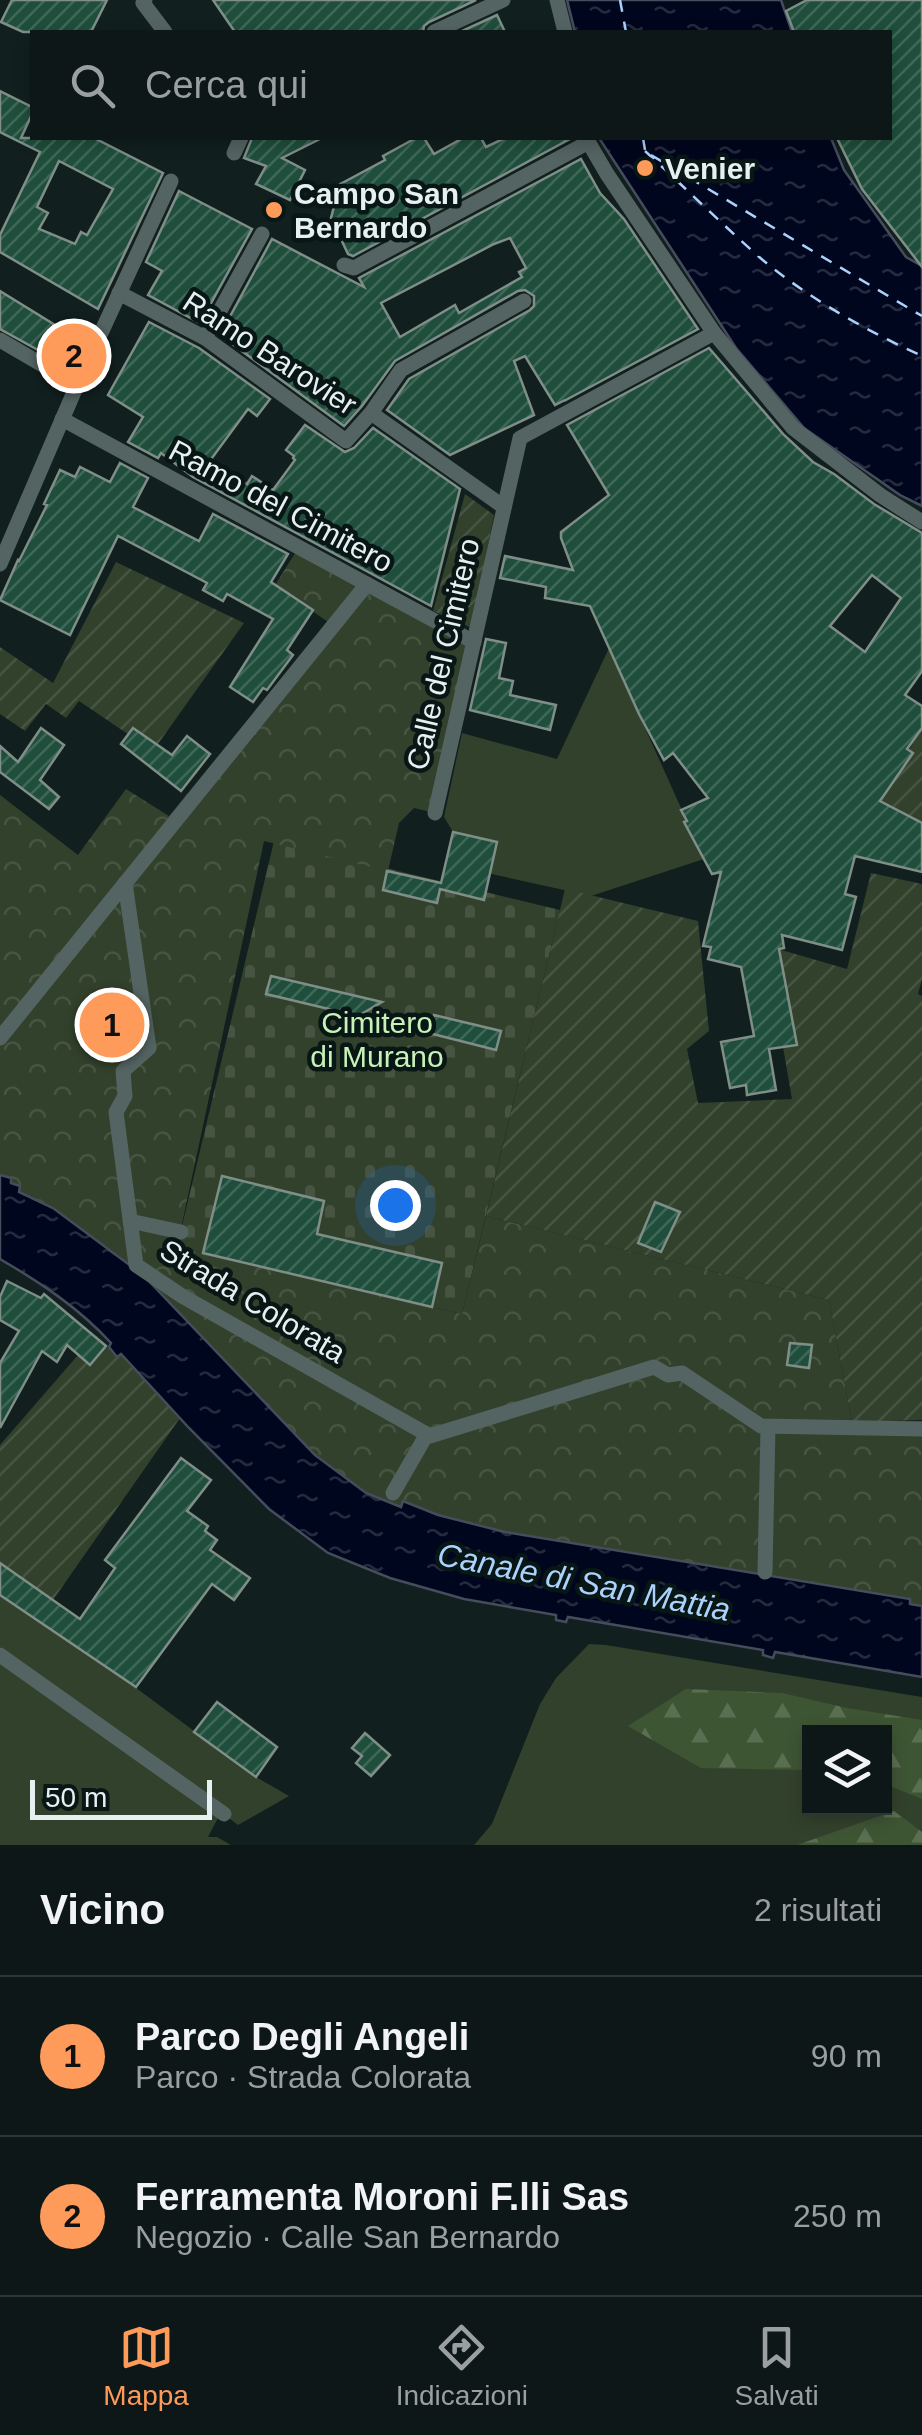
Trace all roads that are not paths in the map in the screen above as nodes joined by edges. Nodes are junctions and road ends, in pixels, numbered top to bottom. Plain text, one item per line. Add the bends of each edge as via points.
1 (145, 0) edge
2 (503, 0) edge
3 (557, 0) edge
4 (164, 30) edge
5 (438, 30) edge
6 (564, 30) edge
7 (586, 140) edge
8 (172, 181) dead end
9 (262, 234) dead end
10 (344, 265) dead end
11 (119, 294) junction
12 (524, 302) dead end
13 (714, 333) junction
14 (206, 338) junction
15 (0, 340) edge
16 (77, 386) junction
17 (372, 412) junction
18 (62, 419) junction
19 (504, 508) junction
20 (922, 522) edge
21 (0, 564) edge
22 (367, 584) junction
23 (474, 642) junction
24 (435, 813) dead end
25 (125, 883) junction
26 (0, 1038) edge
27 (130, 1222) junction
28 (181, 1232) dead end
29 (768, 1427) junction
30 (922, 1429) edge
31 (427, 1434) junction
32 (393, 1493) dead end
33 (765, 1572) dead end
34 (0, 1655) edge
35 (224, 1814) dead end

1 - 4 street
2 - 5 street
3 - 6 street
7 - 10 street via 354,268
7 - 13 street
8 - 11 street
9 - 14 street
11 - 14 street, Ramo Barovier
11 - 16 street
12 - 17 street, Ramo Barovier via 401,370
13 - 19 street, Calle del Cimitero via 520,438
13 - 20 street via 793,428
14 - 17 street, Ramo Barovier via 346,441
15 - 16 street
16 - 18 street
17 - 19 street, Calle del Cimitero
18 - 21 street
18 - 22 street, Ramo del Cimitero
19 - 23 street, Calle del Cimitero
22 - 23 street, Ramo del Cimitero
22 - 25 street
23 - 24 street, Calle del Cimitero
25 - 26 street
25 - 27 street, Strada Colorata via 149,1048 123,1071 125,1096 116,1112
27 - 28 street
27 - 31 street, Strada Colorata via 136,1264
29 - 30 street
29 - 31 street via 682,1373 668,1375 654,1366
29 - 33 street
31 - 32 street
34 - 35 street

